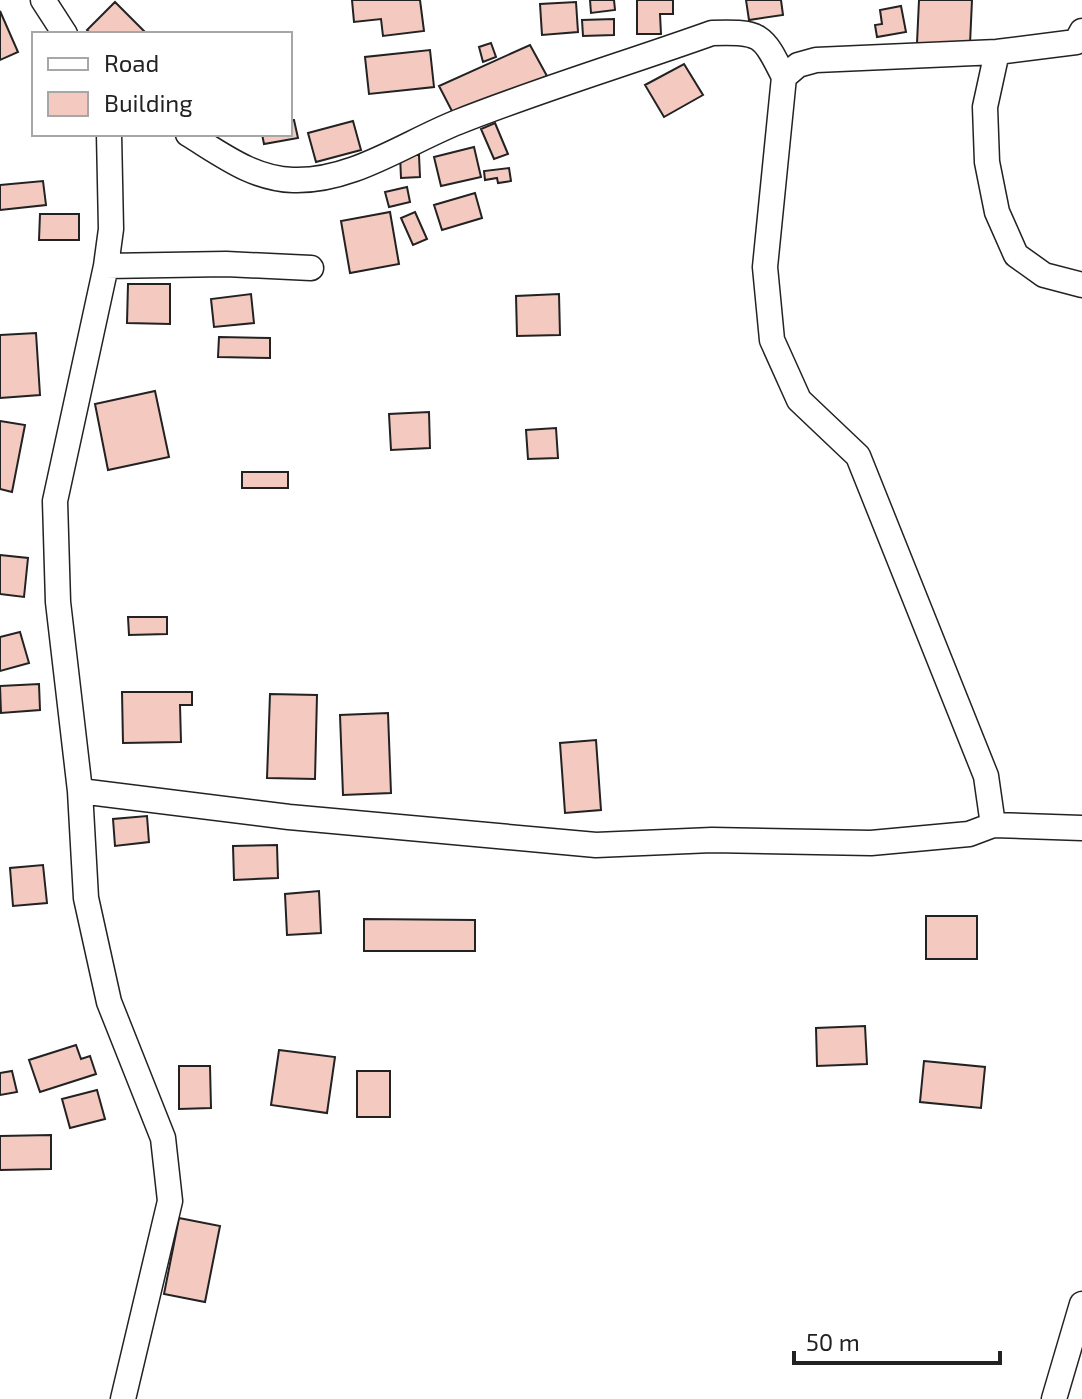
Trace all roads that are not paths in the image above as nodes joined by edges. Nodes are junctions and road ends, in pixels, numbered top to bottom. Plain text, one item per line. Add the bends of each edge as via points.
1 (43, 0) edge
2 (1082, 31) edge
3 (64, 32) edge
4 (997, 52) junction
5 (784, 77) junction
6 (109, 136) edge
7 (191, 136) edge
8 (106, 266) junction
9 (311, 268) dead end
10 (1082, 285) edge
11 (80, 791) junction
12 (993, 825) junction
13 (1082, 828) edge
14 (1082, 1304) edge
15 (123, 1399) edge
16 (1054, 1399) edge

1 - 3 street
2 - 4 street via 1076,42
4 - 5 street via 816,60 798,65
4 - 10 street via 985,107 987,162 997,212 1016,255 1044,275
5 - 7 street via 769,46 747,32 712,33 458,122 343,173 294,180 265,176 234,163
5 - 12 street via 765,267 772,340 799,400 858,456 986,776
6 - 8 street via 111,229
8 - 9 street
8 - 11 street via 55,501 58,602
11 - 12 street via 289,817 596,845 712,840 871,843 969,834
11 - 15 street via 86,898 97,954 109,1002 163,1138 170,1201
12 - 13 street
14 - 16 street

